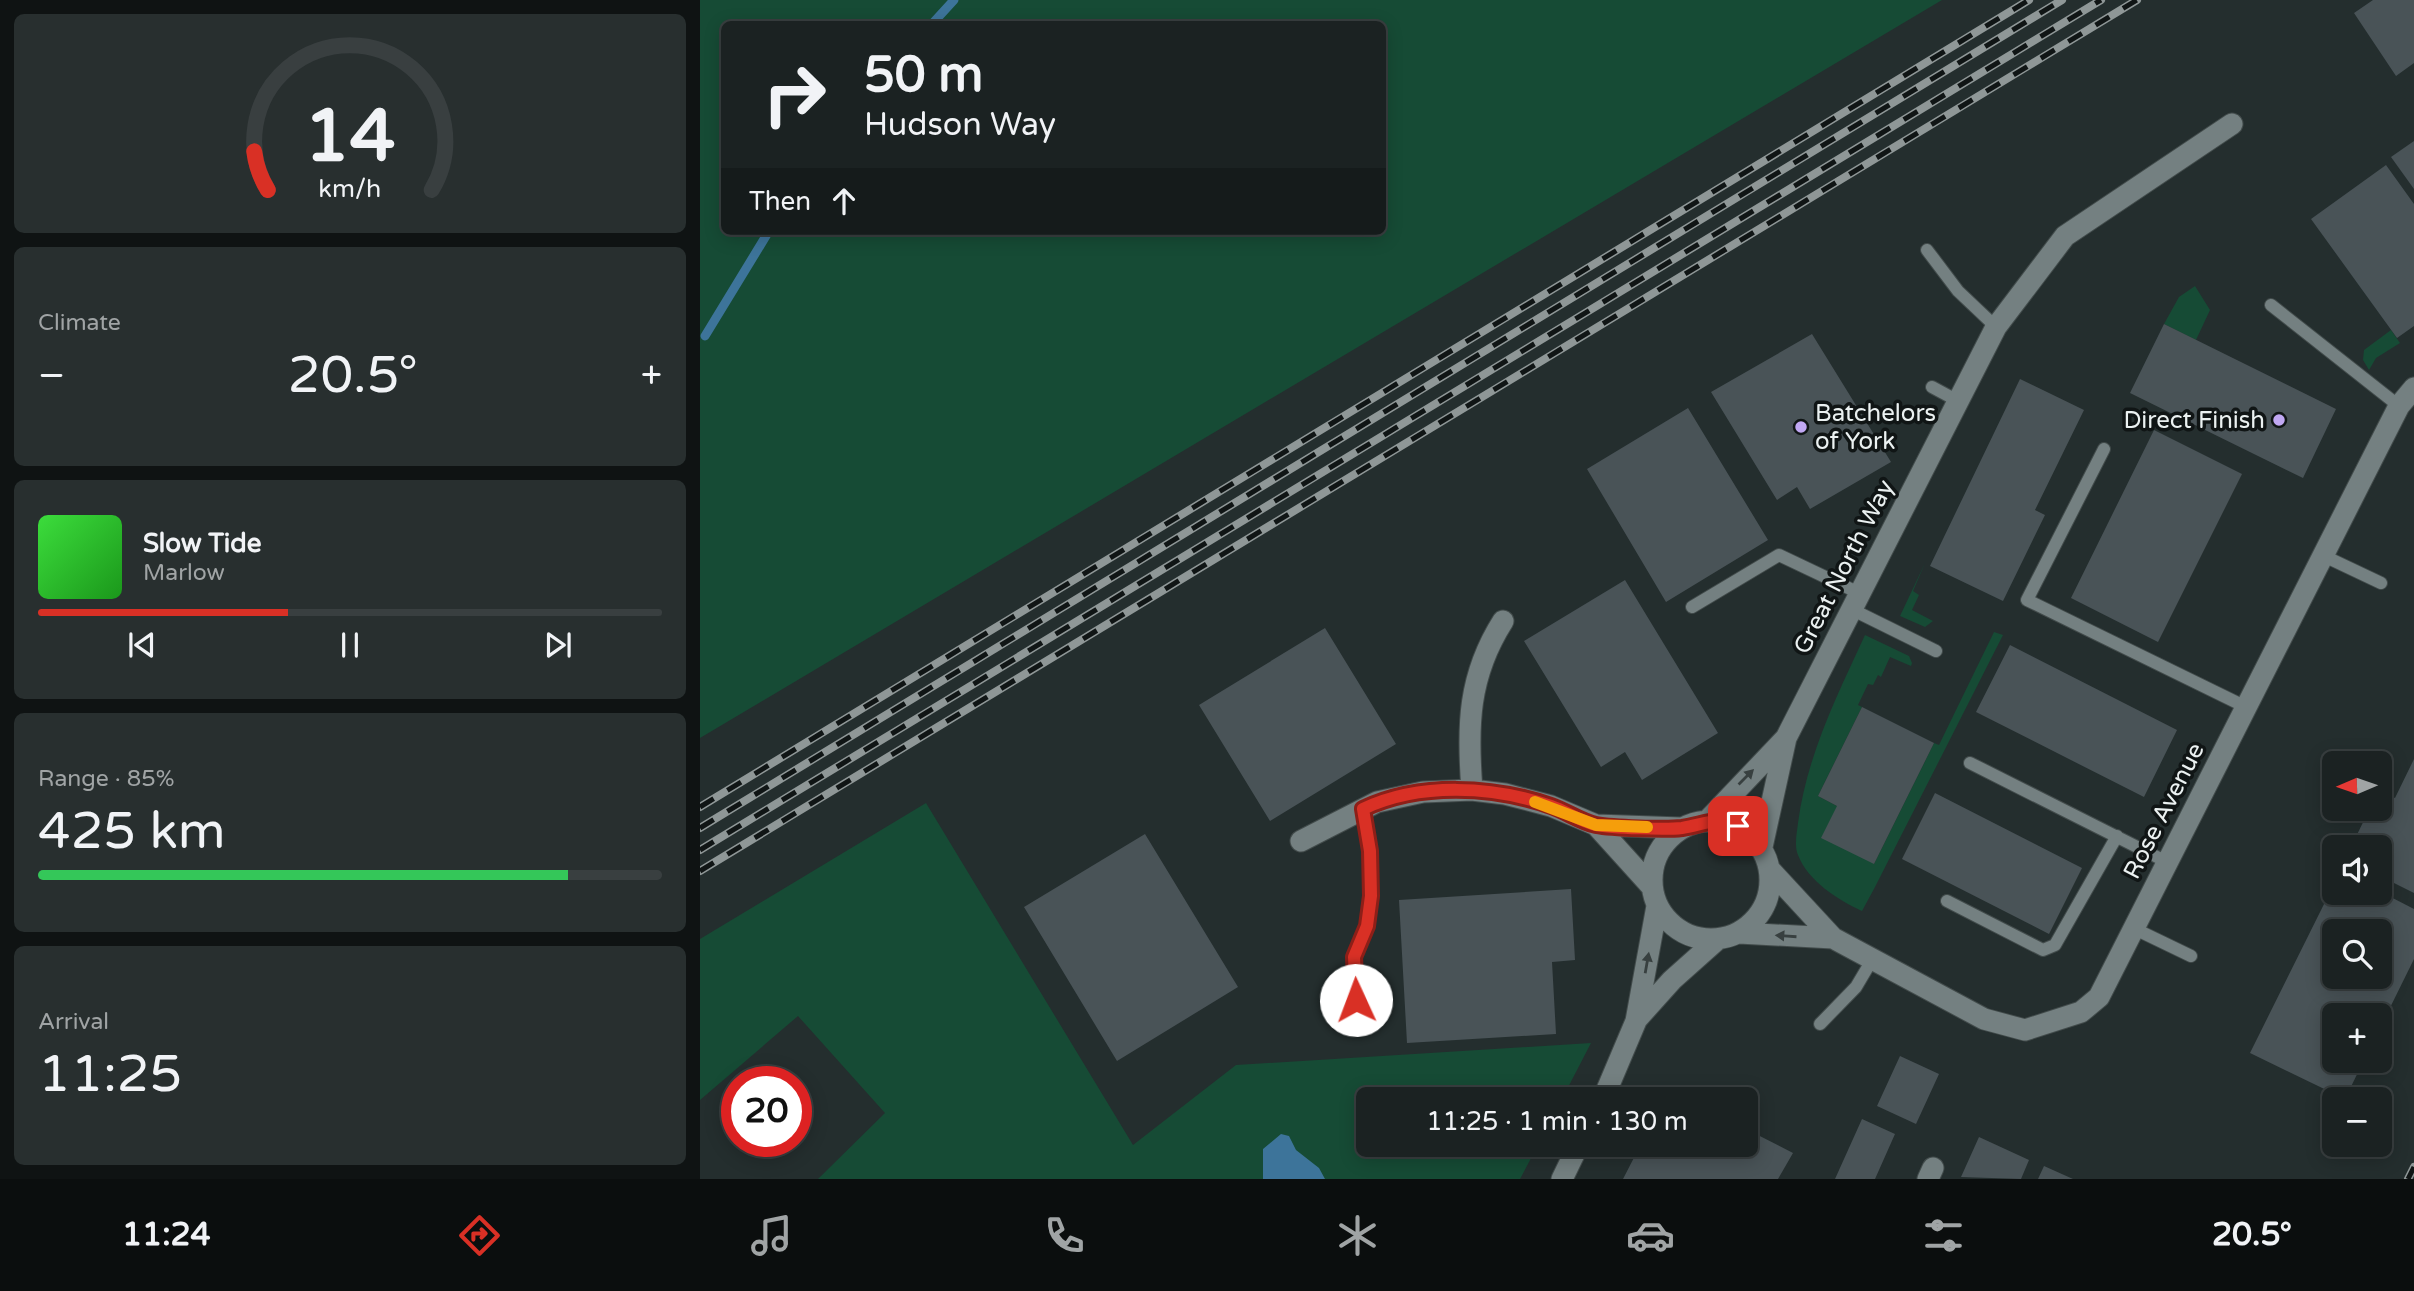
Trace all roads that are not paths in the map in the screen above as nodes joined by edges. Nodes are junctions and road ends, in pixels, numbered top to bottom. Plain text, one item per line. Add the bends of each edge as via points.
1 (2232, 124) dead end
2 (1927, 250) dead end
3 (2271, 306) dead end
4 (1996, 327) junction
5 (1932, 387) dead end
6 (2414, 388) edge
7 (1958, 401) junction
8 (2399, 406) junction
9 (2104, 449) dead end
10 (2324, 556) junction
11 (2381, 583) dead end
12 (1855, 601) junction
13 (1692, 607) dead end
14 (1503, 621) dead end
15 (1936, 651) dead end
16 (2246, 707) junction
17 (1786, 738) junction
18 (1970, 763) dead end
19 (1472, 790) junction
20 (1363, 809) junction
21 (1708, 820) junction
22 (1596, 825) junction
23 (1681, 828) junction
24 (2117, 836) junction
25 (1301, 841) dead end
26 (1762, 847) junction
27 (2167, 862) junction
28 (1770, 871) junction
29 (1654, 896) junction
30 (1947, 901) dead end
31 (2135, 929) junction
32 (1739, 933) junction
33 (1833, 938) junction
34 (1718, 939) junction
35 (2191, 956) dead end
36 (1872, 960) junction
37 (1636, 1021) junction
38 (1357, 1022) dead end
39 (1819, 1024) dead end
40 (1608, 1087) edge
41 (1573, 1157) edge
42 (1562, 1179) edge

1 - 4 street, Great North Way via 2065,236
2 - 4 lane via 1958,291
3 - 8 lane
4 - 7 street, Great North Way
5 - 7 lane
6 - 8 street, Rose Avenue
7 - 12 street, Great North Way
8 - 10 street, Rose Avenue
9 - 16 lane via 2027,600
10 - 11 lane
10 - 16 street, Rose Avenue
12 - 13 lane via 1779,555
12 - 15 lane
12 - 17 street, Great North Way
14 - 19 street via 1488,644 1474,683 1469,750
16 - 27 street, Rose Avenue
21 -> 17 street, Great North Way
17 - 26 street, Great North Way
18 - 24 lane
19 - 20 street via 1423,792
19 - 22 street via 1551,806
20 - 25 street
20 - 38 lane via 1371,896 1367,926 1354,957
21 - 23 street
21 - 26 street via 1738,826
22 - 23 street
22 - 29 street
23 - 29 street via 1663,843 1653,864
24 - 27 lane
24 - 30 lane via 2055,946 2043,950
26 - 28 street
27 - 31 street, Rose Avenue
28 - 32 street via 1765,907
28 - 33 street, Rose Avenue
29 - 34 street via 1672,925 1694,937
37 -> 29 street
31 - 35 lane
31 - 36 street, Rose Avenue via 2099,997 2081,1012 2025,1030 1984,1019
33 -> 32 street, Rose Avenue
32 - 34 street
33 - 36 street, Rose Avenue
34 - 37 street via 1672,980
36 - 39 lane via 1856,987
37 - 40 street
41 - 42 street

